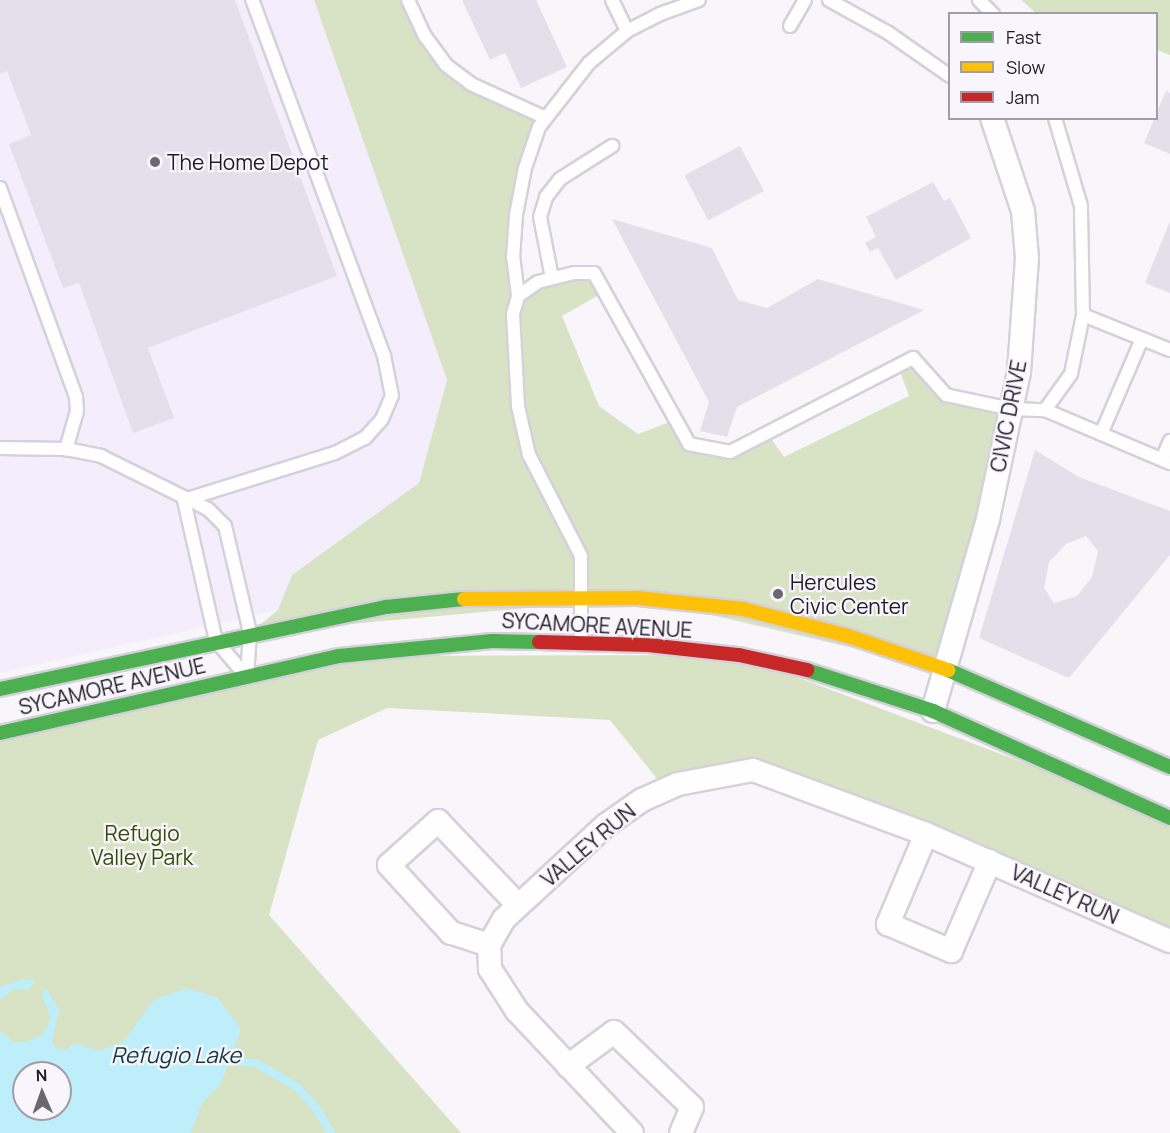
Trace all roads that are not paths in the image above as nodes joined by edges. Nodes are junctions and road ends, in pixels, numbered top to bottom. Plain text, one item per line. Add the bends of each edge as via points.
1 (252, 0) edge
2 (408, 0) edge
3 (612, 0) edge
4 (699, 0) edge
5 (806, 0) edge
6 (820, 0) edge
7 (980, 0) edge
8 (831, 3) edge
9 (668, 5) edge
10 (991, 12) edge
11 (790, 26) dead end
12 (627, 32) junction
13 (948, 75) edge
14 (546, 118) junction
15 (993, 120) edge
16 (1056, 120) edge
17 (612, 146) dead end
18 (0, 188) edge
19 (552, 278) junction
20 (518, 296) junction
21 (1083, 315) junction
22 (1142, 339) junction
23 (1170, 350) edge
24 (1011, 410) junction
25 (1045, 410) junction
26 (1101, 434) junction
27 (1170, 441) edge
28 (0, 448) edge
29 (66, 449) junction
30 (1166, 461) edge
31 (184, 500) junction
32 (582, 596) junction
33 (250, 633) junction
34 (216, 641) junction
35 (581, 641) junction
36 (948, 670) junction
37 (247, 677) junction
38 (0, 689) edge
39 (933, 711) junction
40 (0, 733) edge
41 (1170, 767) edge
42 (1170, 818) edge
43 (926, 834) junction
44 (990, 861) junction
45 (518, 905) junction
46 (1170, 941) edge
47 (489, 945) junction
48 (568, 1066) junction
49 (632, 1133) edge
50 (681, 1133) edge

1 - 31 lane via 384,356 392,396 382,419 365,438 335,453
2 - 14 lane via 425,36 446,65 471,84
3 - 12 lane
4 - 9 lane
5 - 11 lane
6 - 8 lane
7 - 10 lane
8 - 13 lane via 887,32
9 - 12 lane
12 - 14 lane via 589,63
14 - 20 lane via 525,168 516,214 513,258
15 - 24 street, CIVIC DRIVE via 1023,211 1027,258 1019,372
16 - 21 lane via 1081,206
17 - 19 lane via 560,179 546,197 540,216
18 - 29 lane via 76,397 77,411
19 - 20 lane via 538,282
19 - 24 lane via 594,273 689,444 730,452 913,358 946,395
20 - 32 lane via 513,314 518,406 529,454 581,556
21 - 22 lane
21 - 25 lane via 1071,374
22 - 23 lane
22 - 26 lane
24 - 25 lane
24 - 36 street, CIVIC DRIVE via 988,519
25 - 26 lane
26 - 30 lane
27 - 30 lane
28 - 29 lane
29 - 31 lane via 122,465
31 - 33 lane via 208,509 225,526
31 - 34 lane
32 - 33 main road, SYCAMORE AVENUE via 487,597 386,607
32 - 35 lane
32 - 36 main road, SYCAMORE AVENUE via 743,609 848,636
33 - 34 main road, SYCAMORE AVENUE
33 - 37 lane
34 - 37 lane
34 - 38 main road, SYCAMORE AVENUE
35 - 37 main road, SYCAMORE AVENUE via 492,641 382,651 339,656
35 - 39 main road, SYCAMORE AVENUE via 739,655 820,673
36 - 39 street, CIVIC DRIVE
36 - 41 main road, SYCAMORE AVENUE
37 - 40 main road, SYCAMORE AVENUE
39 - 42 main road, SYCAMORE AVENUE
43 - 44 street, VALLEY RUN
43 - 44 street via 888,924 951,951
43 - 45 street, VALLEY RUN via 753,770 678,784 642,800 606,825
44 - 46 street, VALLEY RUN
45 - 47 street, VALLEY RUN via 495,930
45 - 47 street via 438,821 389,865 451,933
47 - 48 street via 490,969 500,988
48 - 49 street
48 - 50 street via 614,1032 692,1107

